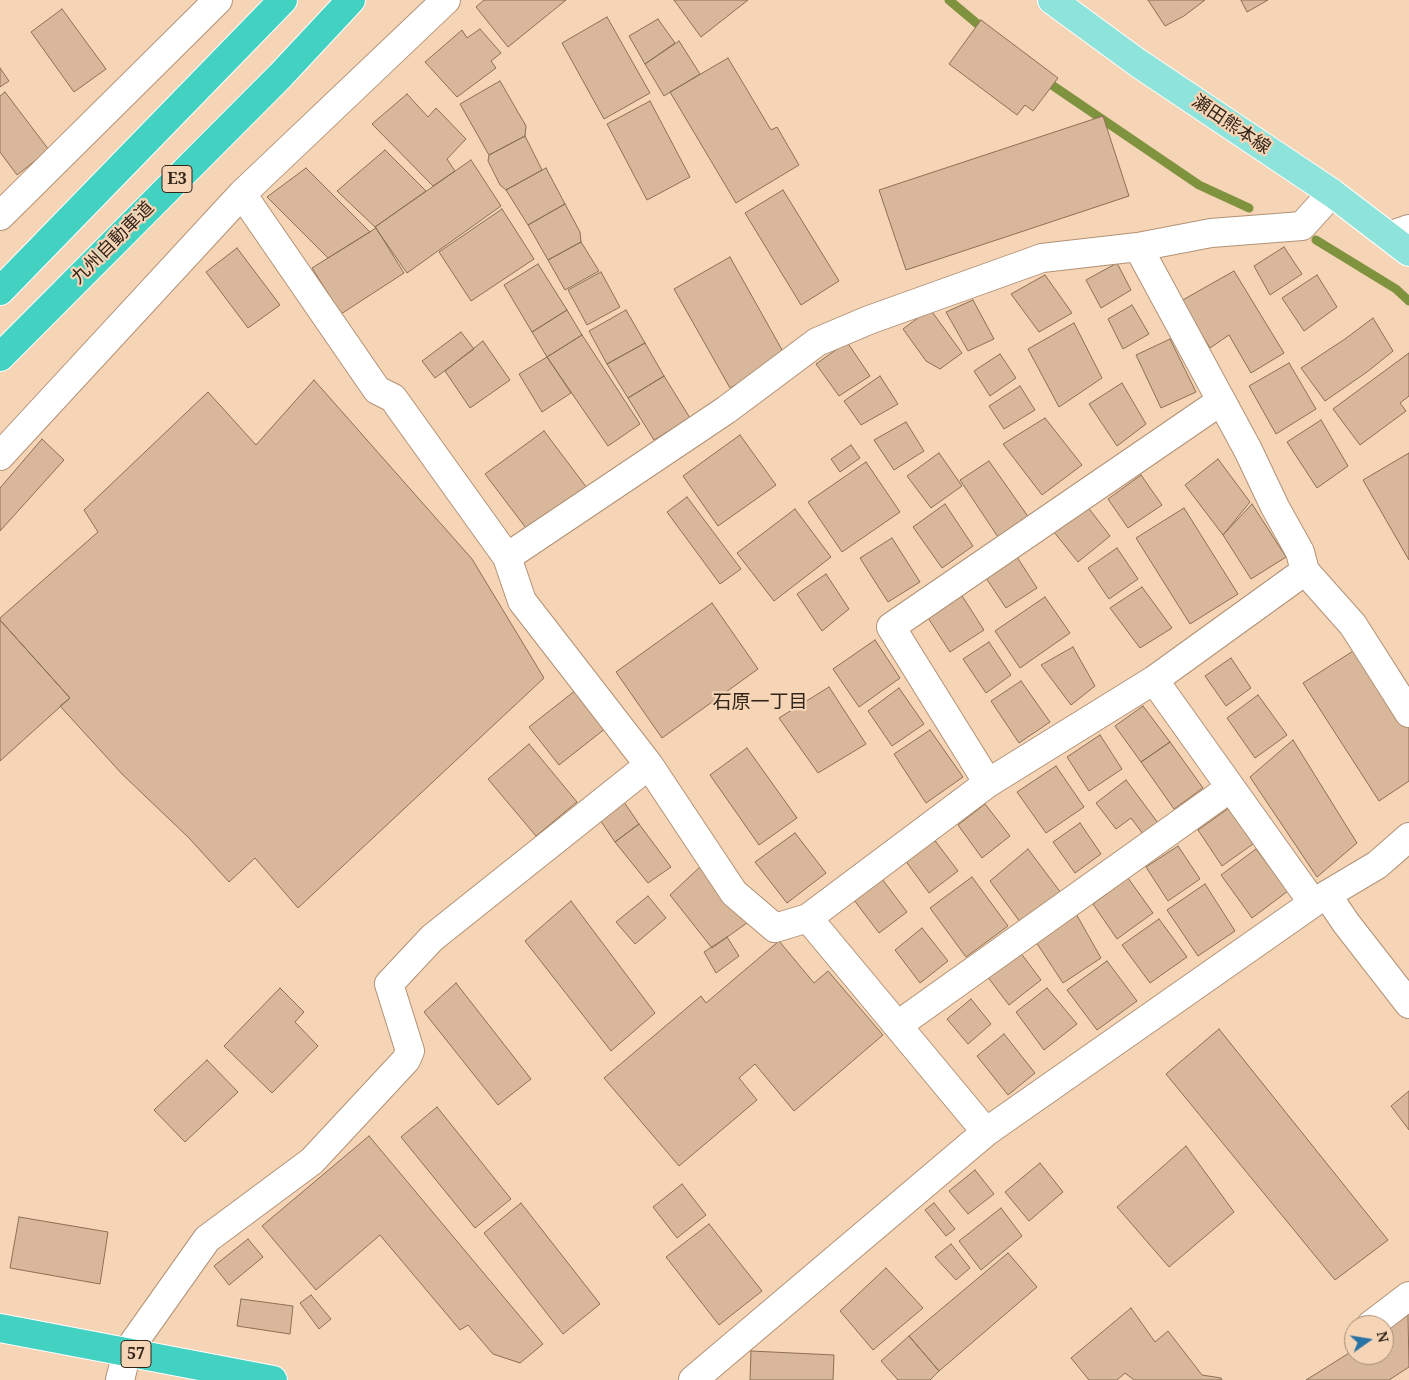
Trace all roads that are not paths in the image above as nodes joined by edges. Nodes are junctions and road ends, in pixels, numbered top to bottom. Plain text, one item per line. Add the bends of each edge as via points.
1 (218, 0) edge
2 (283, 0) edge
3 (352, 0) edge
4 (446, 0) edge
5 (1052, 0) edge
6 (1332, 193) junction
7 (242, 194) junction
8 (0, 216) edge
9 (1402, 239) edge
10 (1138, 247) junction
11 (0, 291) edge
12 (0, 357) edge
13 (1221, 401) junction
14 (0, 456) edge
15 (507, 557) junction
16 (1305, 572) junction
17 (1154, 680) junction
18 (1409, 712) edge
19 (649, 765) junction
20 (988, 783) junction
21 (1230, 788) junction
22 (1409, 837) edge
23 (1320, 899) junction
24 (808, 918) junction
25 (1409, 1004) edge
26 (898, 1025) junction
27 (986, 1132) junction
28 (1409, 1296) edge
29 (1384, 1315) edge
30 (0, 1328) edge
31 (127, 1352) junction
32 (120, 1380) edge
33 (273, 1380) edge
34 (693, 1380) edge

1 - 8 street
2 - 11 highway
3 - 12 highway, 九州自動車道 / E3
4 - 7 street
5 - 6 main road, 瀬田熊本線 via 1138,63
6 - 9 main road, 瀬田熊本線
6 - 10 street via 1302,226 1211,233
7 - 14 street
7 - 15 street via 377,390 393,398
10 - 13 street
10 - 15 street via 1042,258 817,342 726,410
13 - 16 street via 1300,552
13 - 20 street via 891,627
15 - 19 street via 522,601
16 - 17 street
16 - 18 street via 1353,625
17 - 20 street
17 - 21 street
19 - 24 street via 734,894 775,928
19 - 31 street via 432,938 389,984 410,1051 406,1060 312,1162 207,1239
20 - 24 street
21 - 23 street
21 - 26 street
22 - 23 street via 1376,865
23 - 25 street via 1346,923
23 - 27 street
24 - 26 street
26 - 27 street
27 - 34 street
28 - 29 street
30 - 31 highway, 57
31 - 32 street
31 - 33 highway, 57

